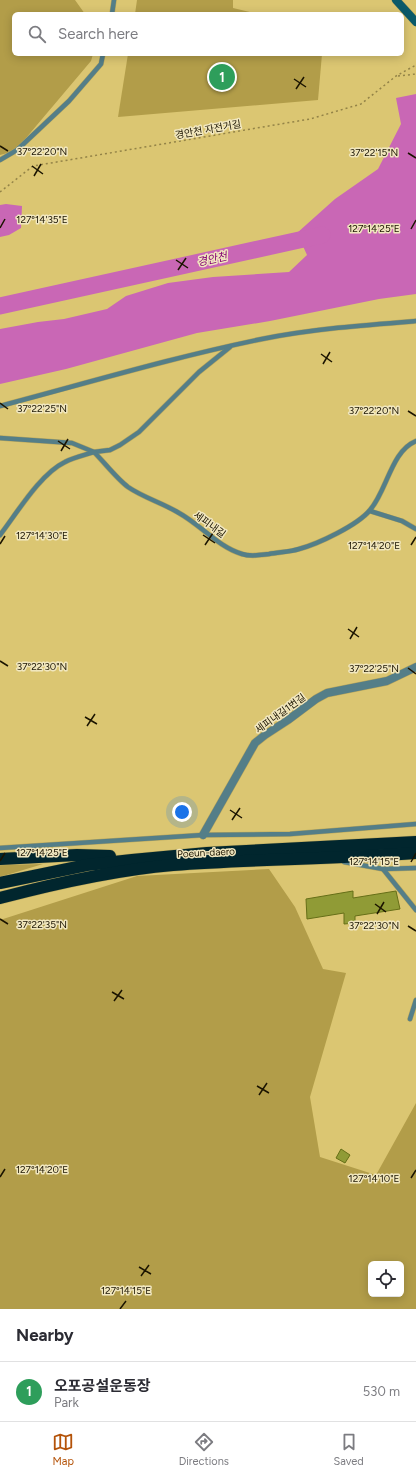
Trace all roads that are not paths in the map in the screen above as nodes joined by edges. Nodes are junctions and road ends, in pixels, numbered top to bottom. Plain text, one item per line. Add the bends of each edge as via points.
1 (114, 0) edge
2 (396, 0) edge
3 (112, 12) edge
4 (416, 22) edge
5 (103, 56) edge
6 (0, 160) edge
7 (416, 321) edge
8 (232, 346) junction
9 (0, 406) edge
10 (0, 438) edge
11 (416, 441) edge
12 (94, 452) junction
13 (370, 511) junction
14 (416, 529) edge
15 (0, 535) edge
16 (416, 667) edge
17 (416, 824) edge
18 (203, 835) junction
19 (416, 842) edge
20 (0, 848) edge
21 (416, 853) edge
22 (167, 857) junction
23 (325, 858) junction
24 (0, 859) edge
25 (383, 868) junction
26 (416, 868) edge
27 (0, 883) edge
28 (30, 890) junction
29 (0, 898) edge
30 (0, 904) edge
31 (416, 910) edge
32 (416, 1000) edge
33 (410, 1019) dead end

1 - 3 lane
2 - 4 street
5 - 6 lane via 101,64 69,101 17,150
7 - 8 lane via 338,327
8 - 9 lane
8 - 12 lane via 199,372 139,432 110,450
10 - 12 lane via 72,443
11 - 13 lane, 세피내길 via 396,460 380,496
12 - 13 lane, 세피내길 via 126,486 180,513 232,550 244,555 298,550 345,528
12 - 15 lane via 66,461 53,469 43,478
13 - 14 lane via 402,521
16 - 18 street, 세피내길1번길 via 386,681 327,693 264,734 255,743
17 - 18 lane via 290,834
18 - 20 lane
19 - 22 highway, Poeun-daero
21 - 23 highway, Poeun-daero
22 - 24 highway via 77,855
22 - 27 highway, Poeun-daero via 87,865
23 - 25 lane
23 - 28 highway, Poeun-daero via 172,865 105,874
25 - 26 lane
25 - 31 lane
28 - 29 highway, Poeun-daero
28 - 30 highway
32 - 33 lane

